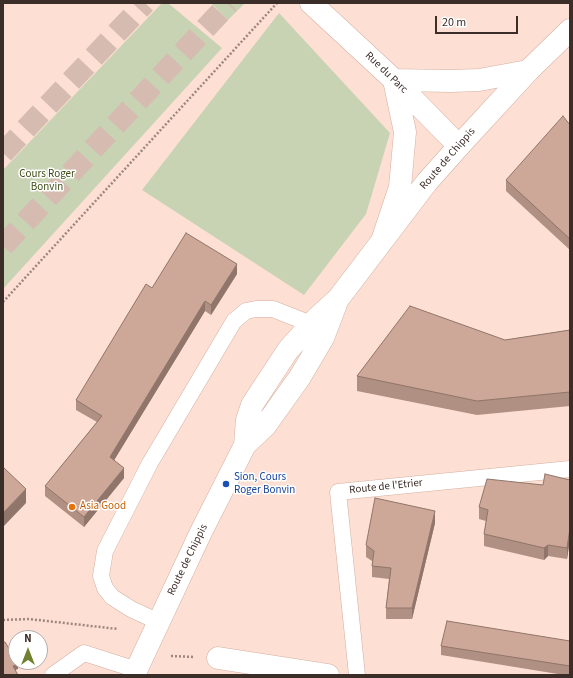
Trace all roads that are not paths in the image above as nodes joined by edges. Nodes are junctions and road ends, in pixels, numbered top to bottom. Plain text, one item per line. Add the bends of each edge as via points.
1 (312, 3) edge
2 (570, 30) edge
3 (528, 71) junction
4 (394, 80) junction
5 (459, 146) junction
6 (382, 239) junction
7 (319, 327) junction
8 (570, 469) edge
9 (159, 622) junction
10 (218, 658) road end
11 (138, 667) edge
12 (53, 675) edge
13 (328, 675) edge
14 (357, 675) edge

1 - 4 street, Rue du Parc
2 - 3 street, Route de Chippis
3 - 4 street via 479,80
3 - 5 street, Route de Chippis
4 - 5 street, Rue du Parc
4 - 6 street via 404,132 400,187
5 - 6 street, Route de Chippis
6 - 7 street, Route de Chippis
7 - 9 street, Route de Chippis via 300,377 265,426 245,445
7 - 9 lane via 273,309 246,311 234,321 150,463 105,551 101,576 105,588 112,597
8 - 14 lane, Route de l'Etrier via 338,492
9 - 11 street, Route de Chippis
10 - 13 street
11 - 12 lane via 84,653

